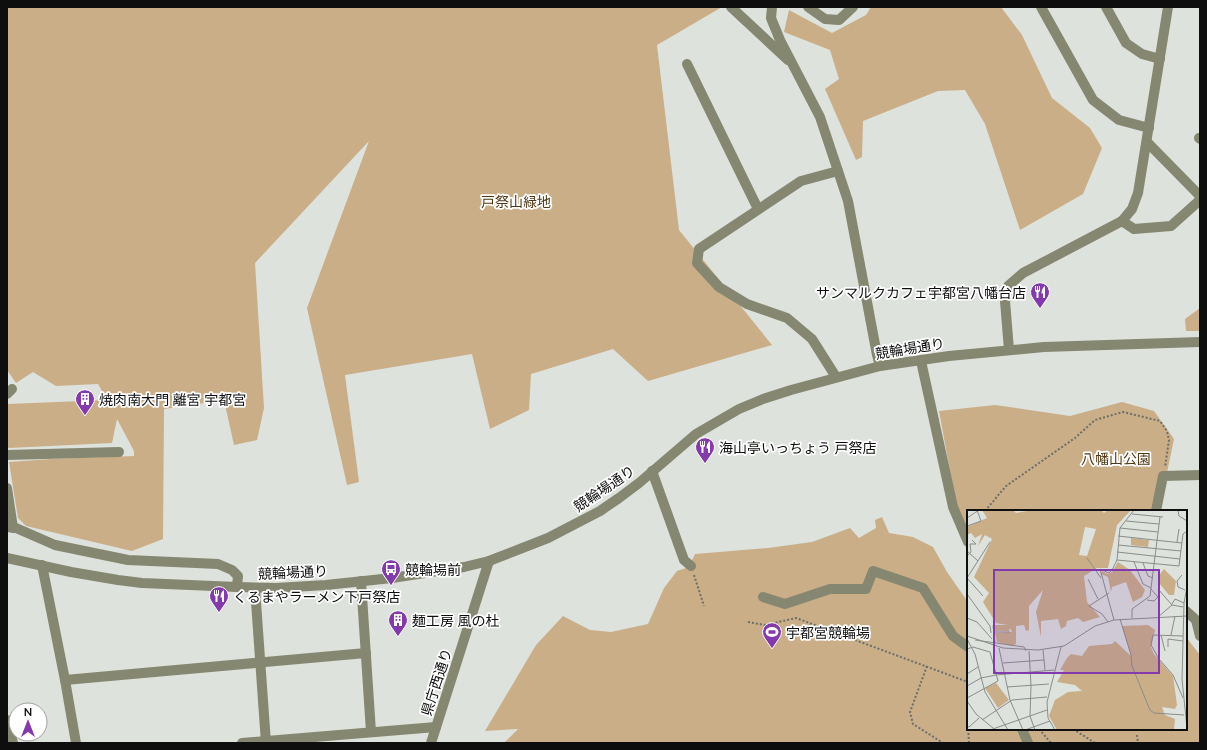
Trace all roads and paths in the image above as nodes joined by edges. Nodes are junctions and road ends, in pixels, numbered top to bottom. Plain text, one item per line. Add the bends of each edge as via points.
1 (731, 7) edge
2 (772, 7) edge
3 (808, 7) edge
4 (853, 7) edge
5 (1041, 7) edge
6 (1106, 7) edge
7 (1168, 7) edge
8 (1160, 59) junction
9 (687, 64) dead end
10 (795, 67) junction
11 (1149, 128) junction
12 (1146, 142) junction
13 (838, 171) junction
14 (1200, 196) edge
15 (1200, 200) edge
16 (758, 209) junction
17 (1122, 221) junction
18 (1200, 342) edge
19 (1009, 350) junction
20 (921, 361) junction
21 (880, 366) junction
22 (836, 377) junction
23 (119, 452) dead end
24 (7, 455) edge
25 (652, 471) junction
26 (1200, 475) edge
27 (1163, 476) junction
28 (7, 488) edge
29 (986, 510) edge
30 (1156, 510) edge
31 (10, 528) edge
32 (967, 540) edge
33 (7, 558) edge
34 (489, 561) junction
35 (42, 565) junction
36 (691, 566) joint
37 (361, 581) junction
38 (237, 588) junction
39 (255, 588) junction
40 (764, 597) dead end
41 (704, 606) dead end
42 (1187, 612) edge
43 (748, 622) dead end
44 (1200, 636) edge
45 (967, 646) edge
46 (366, 653) junction
47 (260, 662) junction
48 (927, 666) junction
49 (65, 680) junction
50 (967, 682) edge
51 (7, 720) edge
52 (436, 727) junction
53 (968, 730) edge
54 (1022, 730) edge
55 (1040, 730) edge
56 (1074, 730) edge
57 (371, 732) junction
58 (1137, 735) dead end
59 (266, 742) edge
60 (13, 743) edge
61 (76, 743) edge
62 (242, 743) edge
63 (431, 743) edge
64 (943, 743) edge
65 (969, 743) edge
66 (1028, 743) edge
67 (1051, 743) edge
68 (1095, 743) edge
69 (1138, 743) edge

1 - 10 street
2 - 10 street via 771,18
3 - 4 street via 825,19 839,20
5 - 11 street via 1093,100 1119,120
6 - 8 street via 1126,43 1142,54
7 - 8 street
8 - 11 street
9 - 16 street
10 - 13 street via 820,117
11 - 12 street
12 - 14 street
12 - 17 street via 1138,192 1132,210
13 - 16 street via 801,181
13 - 21 street via 848,201
15 - 17 street via 1171,226 1134,229
16 - 22 street via 699,249 697,263 719,287 747,304 787,318 812,339
17 - 19 street via 1023,273 1008,286 1005,301
18 - 19 street, 競輪場通り
19 - 20 street, 競輪場通り
20 - 21 street, 競輪場通り
20 - 32 street via 953,507
21 - 22 street, 競輪場通り
22 - 25 street, 競輪場通り via 739,409 696,434
23 - 24 street
25 - 34 street, 競輪場通り via 600,511 548,538
25 - 36 street via 684,560
26 - 27 street
27 - 29 path via 1168,431 1160,421 1123,412 1095,420 1075,438 1006,486
27 - 30 street
28 - 31 street
31 - 38 street via 55,545 128,560 218,564 232,570 238,576
33 - 35 street, 競輪場通り
34 - 37 street, 競輪場通り via 423,574
34 - 52 street, 県庁西通り
35 - 38 street, 競輪場通り via 142,583
35 - 49 street
36 - 41 path
37 - 39 street, 競輪場通り
37 - 46 street
38 - 39 street, 競輪場通り
39 - 47 street
40 - 45 street via 785,604 830,589 866,589 873,571 924,588 953,636
42 - 44 street via 1196,620
43 - 48 path via 765,625 796,618
46 - 47 street
46 - 57 street
47 - 49 street
47 - 59 street
48 - 50 path
48 - 64 path via 910,712 913,724
49 - 61 street
51 - 60 street
52 - 57 street
52 - 63 street, 県庁西通り
53 - 65 path
54 - 66 street
55 - 67 path
56 - 68 path
57 - 59 street
58 - 69 path
59 - 62 street

